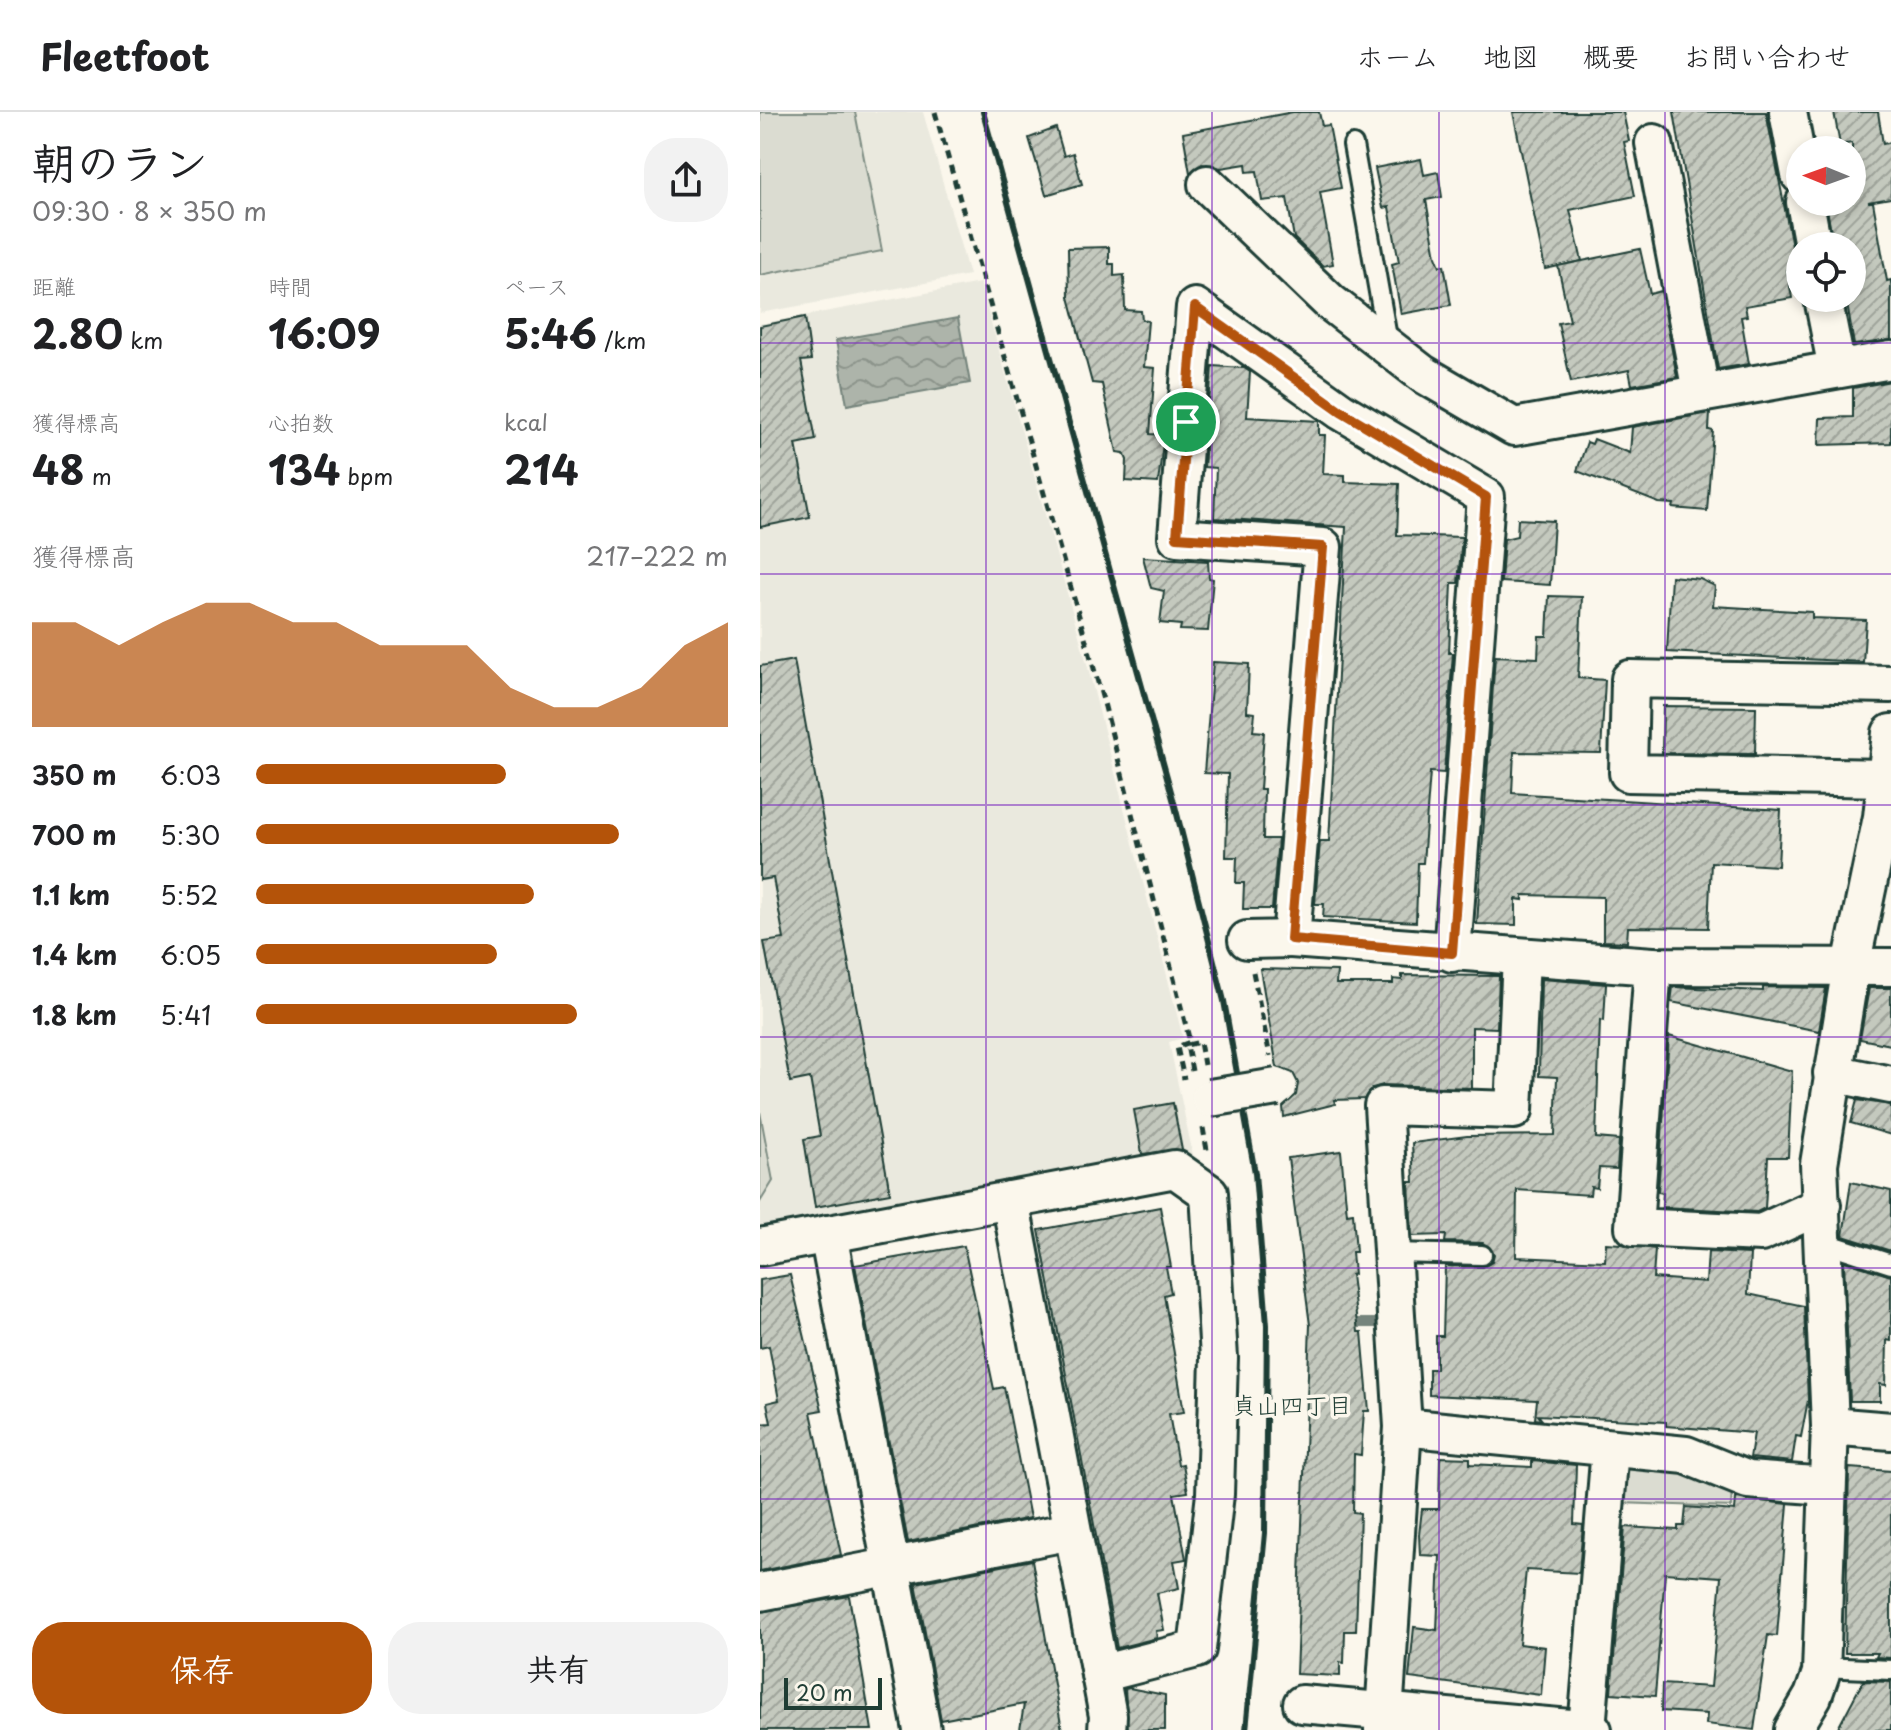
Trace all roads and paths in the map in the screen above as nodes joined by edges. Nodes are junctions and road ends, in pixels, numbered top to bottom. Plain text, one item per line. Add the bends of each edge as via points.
1 (935, 112) edge
2 (1788, 112) edge
3 (1793, 136) edge
4 (1654, 143) dead end
5 (1353, 145) dead end
6 (1207, 184) dead end
7 (1826, 312) edge
8 (1389, 348) junction
9 (1891, 360) edge
10 (1837, 369) junction
11 (1701, 392) junction
12 (1891, 684) edge
13 (1891, 733) edge
14 (1886, 778) junction
15 (1887, 817) edge
16 (1291, 939) junction
17 (1247, 940) joint
18 (1452, 953) junction
19 (1521, 957) junction
20 (1653, 966) junction
21 (1851, 966) junction
22 (1891, 967) edge
23 (1832, 1073) junction
24 (1891, 1085) edge
25 (1277, 1087) joint
26 (1197, 1105) junction
27 (1207, 1154) dead end
28 (1010, 1200) junction
29 (1822, 1205) junction
30 (828, 1234) junction
31 (1823, 1242) junction
32 (760, 1247) edge
33 (1392, 1253) junction
34 (1482, 1255) dead end
35 (1891, 1264) edge
36 (1830, 1426) junction
37 (1403, 1427) junction
38 (1891, 1431) edge
39 (1610, 1448) junction
40 (1827, 1486) junction
41 (1072, 1531) junction
42 (890, 1567) junction
43 (760, 1592) edge
44 (1821, 1667) junction
45 (1891, 1670) edge
46 (1100, 1674) junction
47 (1302, 1704) dead end
48 (1384, 1722) edge
49 (1587, 1729) edge
50 (922, 1730) edge
51 (1107, 1730) edge
52 (1593, 1730) edge
53 (1793, 1730) edge

1 - 26 path via 1105,707 1190,1042 1177,1047
2 - 3 street
4 - 11 street
5 - 8 lane
6 - 8 street via 1330,302
7 - 10 street
8 - 11 street via 1514,427
9 - 10 street
10 - 11 street
12 - 14 street via 1630,679 1628,773
13 - 14 street
14 - 15 street
15 - 21 street
16 - 17 street
16 - 18 street
16 - 18 street via 1323,547 1177,537 1195,307 1341,411 1486,497
17 - 25 path
18 - 19 street
19 - 20 street
19 - 33 street via 1514,1110 1383,1106
20 - 21 street
20 - 29 street via 1634,1227 1761,1233
21 - 22 street
21 - 23 street
23 - 24 street
23 - 29 street via 1819,1164
25 - 26 street, bridge
26 - 27 path via 1201,1155
28 - 30 street
28 - 41 street
28 - 46 street via 1175,1169 1209,1193 1219,1358 1215,1494 1197,1649
29 - 31 street
30 - 32 street
30 - 42 street
31 - 35 lane
31 - 36 street
33 - 34 lane
33 - 37 street
36 - 38 street
36 - 40 street
37 - 39 street
37 - 48 street
39 - 40 street via 1686,1455 1748,1480
39 - 49 street
40 - 44 street
41 - 42 street
41 - 46 street
42 - 43 street
42 - 50 street
44 - 45 lane
44 - 53 street via 1813,1696
46 - 51 street
47 - 48 street
48 - 49 street
49 - 52 street

